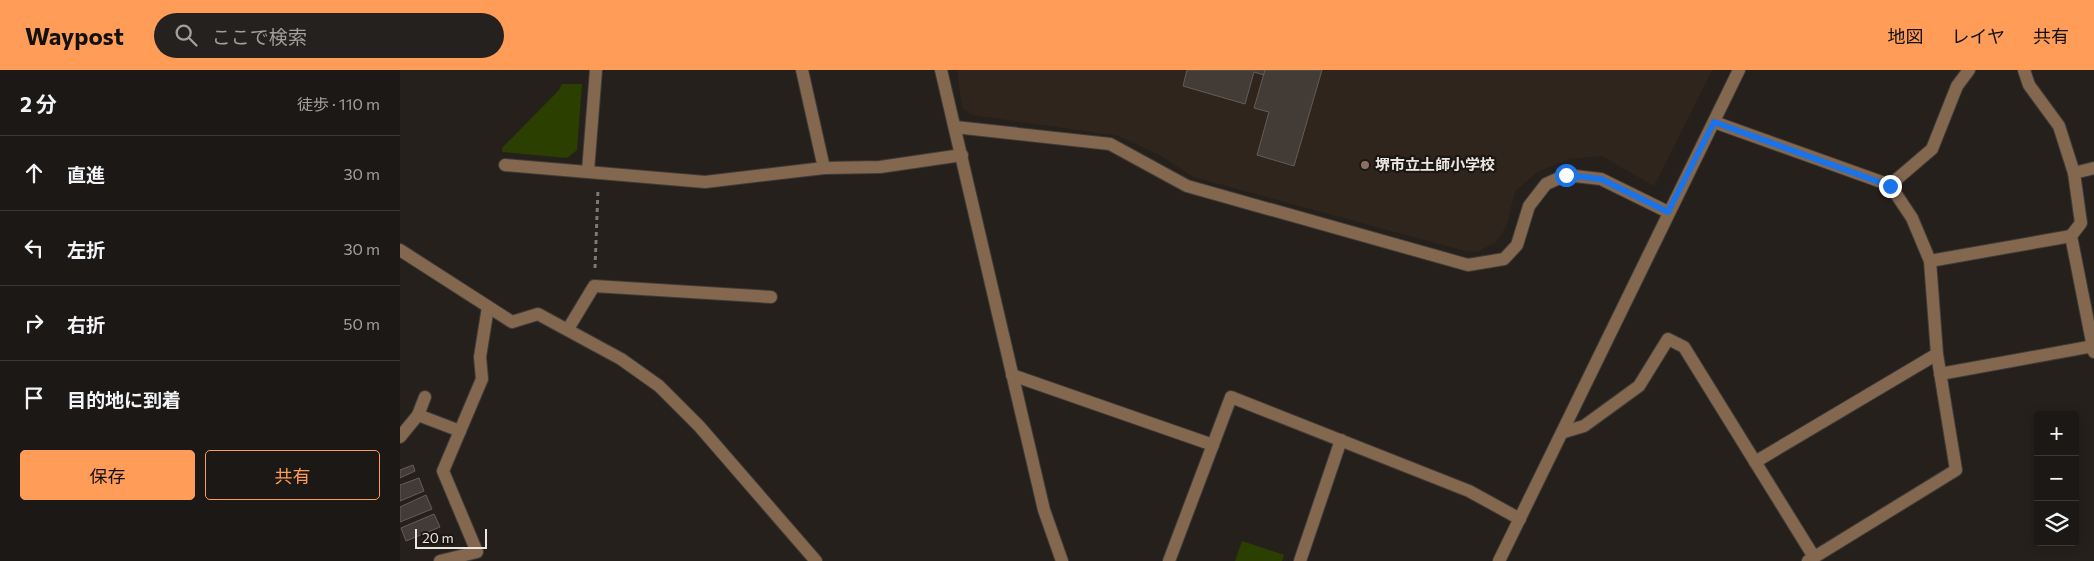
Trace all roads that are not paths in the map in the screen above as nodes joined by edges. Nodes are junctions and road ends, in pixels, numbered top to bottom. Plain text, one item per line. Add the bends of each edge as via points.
1 (596, 70) edge
2 (802, 70) edge
3 (942, 70) edge
4 (1739, 70) edge
5 (1969, 70) edge
6 (2024, 70) edge
7 (1714, 122) junction
8 (955, 127) junction
9 (962, 155) junction
10 (505, 165) dead end
11 (824, 168) junction
12 (2094, 168) edge
13 (594, 172) junction
14 (2074, 173) junction
15 (1890, 186) junction
16 (1668, 212) junction
17 (2071, 236) junction
18 (400, 250) edge
19 (1930, 261) junction
20 (771, 297) dead end
21 (488, 307) junction
22 (568, 329) junction
23 (2094, 348) edge
24 (1937, 354) junction
25 (1940, 374) junction
26 (1012, 375) junction
27 (425, 397) dead end
28 (418, 415) junction
29 (460, 431) junction
30 (1564, 432) junction
31 (400, 437) edge
32 (1341, 440) junction
33 (1213, 444) junction
34 (1755, 462) junction
35 (1520, 519) junction
36 (1811, 559) edge
37 (440, 561) edge
38 (816, 561) edge
39 (1062, 561) edge
40 (1169, 561) edge
41 (1300, 561) edge
42 (1499, 561) edge

1 - 13 street
2 - 11 street
3 - 8 street
4 - 7 street
5 - 15 street via 1957,86 1932,149
6 - 14 street via 2029,86 2059,126
7 - 15 street
7 - 16 street
8 - 9 street
8 - 16 street via 1110,144 1187,186 1468,265 1504,259 1517,245 1529,206 1546,184 1566,175 1601,179
9 - 11 street via 880,167
9 - 26 street
10 - 13 street
11 - 13 street via 705,182
12 - 14 street
14 - 17 street via 2081,223
15 - 19 street via 1912,218
16 - 30 street
17 - 19 street
17 - 23 street
18 - 21 street
19 - 24 street
20 - 22 street via 594,286
21 - 22 street via 512,322 538,314
21 - 29 street via 480,357 482,378
22 - 38 street via 621,359 659,386 699,426
23 - 25 street
24 - 25 street
24 - 34 street
25 - 36 street via 1956,470
26 - 33 street
26 - 39 street via 1044,510
27 - 28 street
28 - 29 street
28 - 31 street
29 - 37 street via 443,471 477,552
30 - 34 street via 1584,426 1639,386 1668,339 1684,347
30 - 35 street
32 - 33 street via 1231,397
32 - 35 street via 1469,491
32 - 41 street
33 - 40 street
34 - 36 street
35 - 42 street

